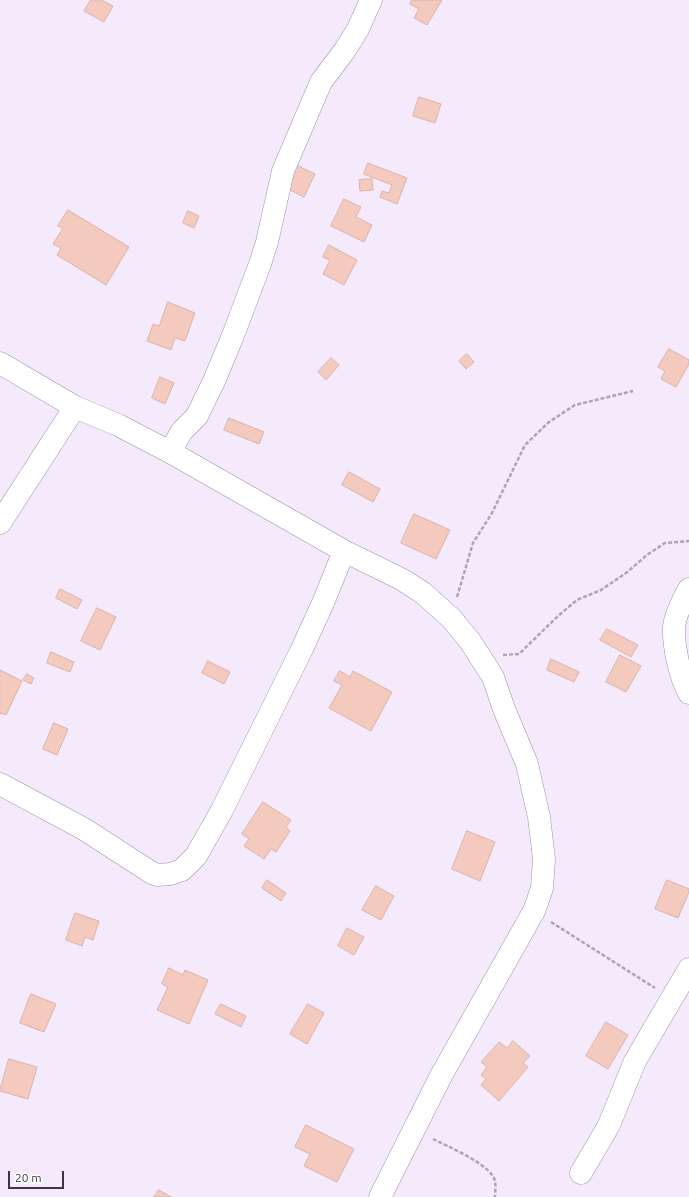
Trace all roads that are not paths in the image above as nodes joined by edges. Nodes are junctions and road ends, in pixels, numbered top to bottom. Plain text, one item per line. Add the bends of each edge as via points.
1 (371, 0) edge
2 (0, 363) edge
3 (75, 407) junction
4 (170, 452) junction
5 (0, 523) edge
6 (344, 551) junction
7 (689, 589) edge
8 (689, 693) edge
9 (0, 784) edge
10 (689, 969) edge
11 (581, 1173) dead end
12 (380, 1197) edge

1 - 4 street via 358,29 321,82 283,171 260,264 232,338 197,416 182,431
2 - 3 street
3 - 4 street via 118,425
3 - 5 street
4 - 6 street
6 - 9 street via 324,603 222,810 196,856 182,870 170,874 152,873 84,829
6 - 12 street via 403,580 423,593 451,618 470,641 493,678 527,764 539,817 544,859 542,888 534,911 442,1074
7 - 8 street via 674,625 676,652
10 - 11 street via 635,1061 609,1125

